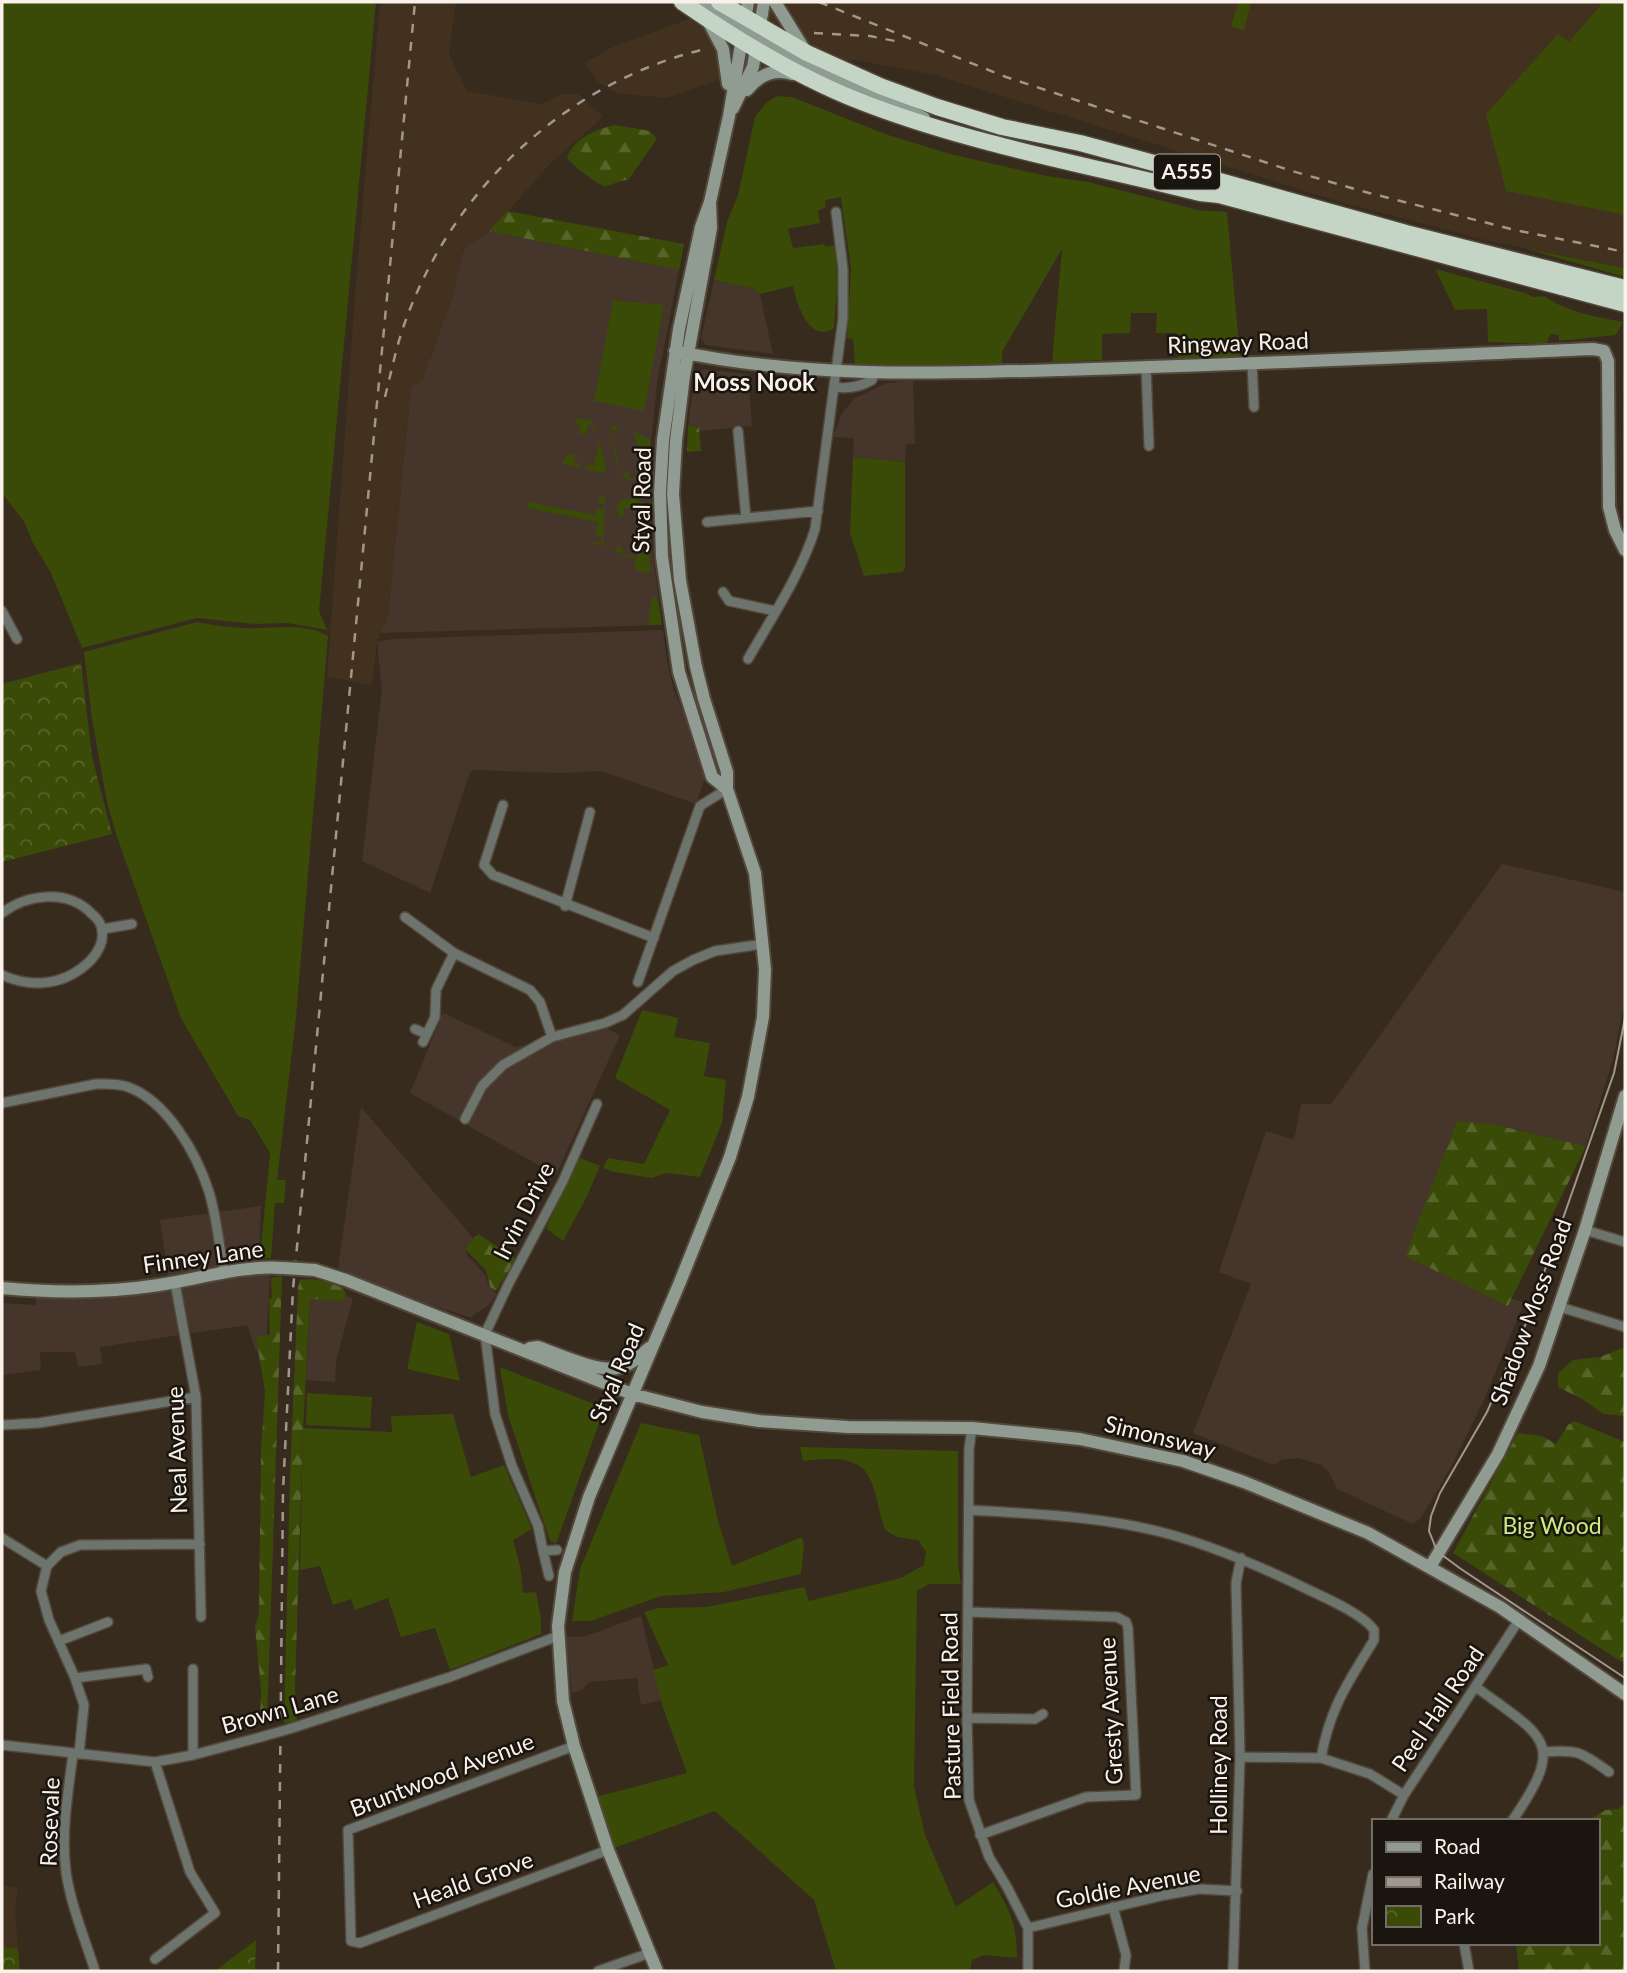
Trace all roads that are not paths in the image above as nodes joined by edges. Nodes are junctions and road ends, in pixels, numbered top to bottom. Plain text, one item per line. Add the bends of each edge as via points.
1 (682, 2) edge
2 (719, 2) edge
3 (764, 2) edge
4 (775, 2) edge
5 (704, 10) edge
6 (750, 29) edge
7 (807, 53) junction
8 (816, 81) junction
9 (729, 116) junction
10 (946, 130) junction
11 (710, 202) junction
12 (836, 212) dead end
13 (1625, 288) edge
14 (1625, 304) edge
15 (675, 351) junction
16 (689, 354) junction
17 (1252, 363) junction
18 (1146, 367) junction
19 (837, 372) junction
20 (873, 373) junction
21 (835, 387) junction
22 (1254, 407) dead end
23 (738, 431) dead end
24 (1149, 446) dead end
25 (818, 511) junction
26 (746, 519) junction
27 (707, 522) dead end
28 (1625, 550) edge
29 (723, 592) dead end
30 (2, 611) edge
31 (775, 611) junction
32 (17, 639) dead end
33 (748, 659) dead end
34 (727, 789) junction
35 (503, 805) dead end
36 (590, 812) dead end
37 (565, 905) junction
38 (2, 913) edge
39 (405, 917) dead end
40 (132, 924) dead end
41 (103, 929) junction
42 (654, 939) junction
43 (763, 944) junction
44 (454, 953) junction
45 (2, 975) edge
46 (638, 982) dead end
47 (415, 1029) dead end
48 (552, 1037) junction
49 (1625, 1096) edge
50 (2, 1103) edge
51 (597, 1104) dead end
52 (465, 1119) dead end
53 (1586, 1230) junction
54 (1625, 1242) edge
55 (224, 1272) junction
56 (175, 1283) junction
57 (2, 1288) edge
58 (1560, 1307) junction
59 (1625, 1327) edge
60 (485, 1334) junction
61 (652, 1346) junction
62 (522, 1349) junction
63 (632, 1394) junction
64 (196, 1397) junction
65 (2, 1425) edge
66 (972, 1428) junction
67 (970, 1510) junction
68 (2, 1538) edge
69 (200, 1544) junction
70 (557, 1550) dead end
71 (543, 1551) junction
72 (1241, 1558) junction
73 (47, 1566) junction
74 (1430, 1567) junction
75 (549, 1576) dead end
76 (969, 1612) junction
77 (201, 1617) dead end
78 (1519, 1620) junction
79 (108, 1622) dead end
80 (558, 1636) junction
81 (59, 1641) junction
82 (193, 1669) dead end
83 (148, 1677) dead end
84 (75, 1678) junction
85 (1476, 1687) junction
86 (1625, 1694) edge
87 (1043, 1714) dead end
88 (967, 1718) junction
89 (2, 1745) edge
90 (574, 1746) junction
91 (1544, 1752) junction
92 (76, 1754) junction
93 (193, 1755) junction
94 (1240, 1757) junction
95 (1321, 1758) junction
96 (155, 1762) junction
97 (1609, 1772) dead end
98 (1404, 1795) junction
99 (1392, 1819) edge
100 (1513, 1819) edge
101 (980, 1835) junction
102 (608, 1850) junction
103 (1372, 1879) edge
104 (1237, 1891) junction
105 (1113, 1907) junction
106 (1028, 1928) junction
107 (351, 1941) joint
108 (1464, 1945) edge
109 (650, 1953) junction
110 (155, 1959) dead end
111 (95, 1971) edge
112 (598, 1971) edge
113 (657, 1971) edge
114 (1028, 1971) edge
115 (1124, 1971) edge
116 (1233, 1971) edge
117 (1365, 1971) edge
118 (1469, 1971) edge

1 - 5 highway, A555
2 - 6 highway, A555
3 - 6 street, Styal Road
4 - 7 street
5 - 6 highway, A555
5 - 9 street, A555 via 723,49
6 - 7 highway, A555
6 - 8 highway, A555
6 - 9 street, Styal Road
6 - 9 street, Styal Road via 749,78
6 - 10 street, A555 via 799,62
7 - 13 highway, A555 via 903,94 1002,127
8 - 9 street, A555 via 783,71 762,76
8 - 10 highway, A555 via 872,106
9 - 11 street, Styal Road
10 - 14 highway, A555 via 1219,195
11 - 15 street, Styal Road
11 - 16 street, Styal Road via 711,229
12 - 19 street via 844,283
15 - 16 street, Ringway Road
15 - 34 street, Styal Road via 660,493 666,592 691,713 712,776
16 - 19 street, Ringway Road
16 - 34 street, Styal Road via 674,472 678,555 696,667 727,772
17 - 18 street, Ringway Road
17 - 22 street
17 - 28 street, Ringway Road via 1604,351 1608,361 1609,507
18 - 20 street, Ringway Road
18 - 24 street
19 - 20 street, Ringway Road
19 - 21 street
20 - 21 street, Ringway Road via 872,380 861,386
21 - 25 street
23 - 26 street
25 - 26 street
25 - 31 street via 811,541
26 - 27 street
29 - 31 street via 729,601
30 - 32 street
31 - 33 street
34 - 42 street via 700,806
34 - 43 street, Styal Road via 755,873
35 - 37 street via 484,864 493,875
36 - 37 street
37 - 42 street
38 - 41 street via 22,901 54,897 84,906
39 - 44 street
40 - 41 street
41 - 45 street via 97,951 68,977 40,984
42 - 46 street
43 - 48 street via 715,951 693,960 673,971 623,1015
43 - 61 street, Styal Road via 763,1017 748,1097 730,1157
44 - 47 street via 436,990 435,1017 425,1038
44 - 48 street via 536,995
48 - 52 street via 490,1077
49 - 53 street, Shadow Moss Road
50 - 55 street via 96,1084 126,1086 151,1099 181,1134 209,1192
51 - 60 street, Irvin Drive
53 - 54 street
53 - 58 street, Shadow Moss Road
55 - 56 street, Finney Lane
55 - 60 street, Finney Lane, bridge via 267,1267 315,1270
56 - 57 street, Finney Lane via 92,1292
56 - 64 street, Neal Avenue
58 - 59 street
58 - 74 street, Shadow Moss Road via 1539,1366 1497,1454
60 - 62 street, Finney Lane
60 - 71 street via 497,1423 538,1526
61 - 62 street, Finney Lane via 620,1368 606,1369 538,1347
61 - 63 street, Styal Road
62 - 63 street, Finney Lane
63 - 66 street, Simonsway via 759,1421
63 - 80 street, Styal Road via 589,1497 565,1572
64 - 65 street
64 - 69 street, Neal Avenue
66 - 67 street, Pasture Field Road
66 - 74 street, Simonsway via 1080,1439 1183,1461 1334,1518
67 - 72 street via 1092,1519 1157,1531
67 - 76 street, Pasture Field Road
68 - 73 street
69 - 73 street via 80,1545 61,1552
69 - 77 street, Neal Avenue
70 - 71 street
71 - 75 street
72 - 94 street, Holliney Road via 1236,1583
72 - 95 street via 1328,1599 1374,1630 1374,1640 1332,1712
73 - 81 street, Rosevale via 41,1591
74 - 78 street, Simonsway
76 - 88 street, Pasture Field Road
76 - 101 street, Gresty Avenue via 1117,1617 1126,1622 1136,1795 1086,1797
78 - 85 street, Peel Hall Road
78 - 86 street, Simonsway
79 - 81 street
80 - 90 street, Styal Road via 563,1701
80 - 93 street, Brown Lane, bridge via 450,1677
81 - 84 street, Rosevale
82 - 93 street
83 - 84 street via 146,1670
84 - 92 street, Rosevale via 84,1705
85 - 91 street via 1538,1735
85 - 98 street, Peel Hall Road
87 - 88 street via 1035,1718
88 - 101 street, Pasture Field Road via 969,1800
89 - 92 street, Brown Lane
90 - 102 street, Styal Road
90 - 107 street, Bruntwood Avenue via 348,1830
91 - 97 street via 1581,1752
91 - 100 street via 1542,1772
92 - 96 street, Brown Lane
92 - 111 street, Rosevale via 67,1796 66,1874
93 - 96 street, Brown Lane
94 - 95 street
94 - 104 street, Holliney Road
95 - 98 street via 1370,1774
96 - 110 street via 190,1872 215,1913
98 - 99 street, Peel Hall Road
101 - 106 street, Pasture Field Road
102 - 107 street, Heald Grove via 359,1942
102 - 109 street, Styal Road
103 - 117 street via 1362,1928
104 - 105 street, Goldie Avenue via 1199,1889
104 - 116 street, Holliney Road
105 - 106 street, Goldie Avenue
105 - 115 street via 1126,1955
106 - 114 street, Pasture Field Road
108 - 118 street
109 - 112 street
109 - 113 street, Styal Road

